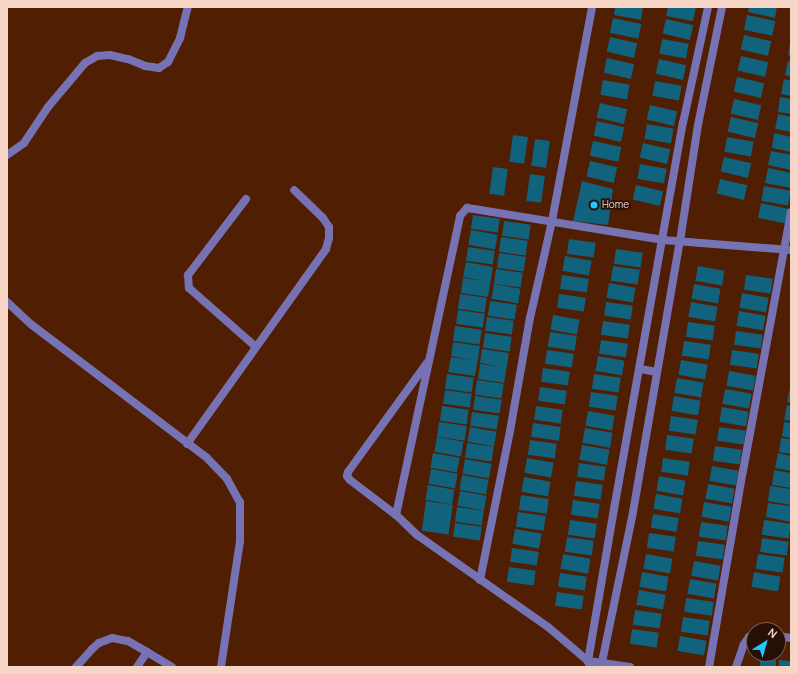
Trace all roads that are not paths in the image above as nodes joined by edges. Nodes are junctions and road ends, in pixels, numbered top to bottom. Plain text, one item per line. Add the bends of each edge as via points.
1 (188, 7) edge
2 (592, 7) edge
3 (708, 7) edge
4 (722, 7) edge
5 (7, 155) edge
6 (294, 190) dead end
7 (246, 199) dead end
8 (791, 212) edge
9 (552, 221) junction
10 (663, 240) junction
11 (680, 241) junction
12 (788, 249) edge
13 (7, 302) edge
14 (256, 347) junction
15 (428, 361) junction
16 (640, 369) junction
17 (657, 372) junction
18 (187, 444) junction
19 (396, 515) junction
20 (480, 580) junction
21 (746, 641) edge
22 (147, 652) junction
23 (589, 664) edge
24 (602, 665) edge
25 (76, 667) edge
26 (137, 667) edge
27 (172, 667) edge
28 (221, 667) edge
29 (630, 667) edge
30 (709, 667) edge
31 (736, 667) edge

1 - 5 street via 180,38 168,62 159,68 144,66 110,54 97,56 85,63 48,107 24,143
2 - 9 street
3 - 10 street
4 - 11 street via 698,125
6 - 14 street via 323,218 329,227 329,238 326,249
7 - 14 street via 188,275 189,288
8 - 12 street
9 - 10 street
9 - 15 street via 467,208 463,211
9 - 20 street via 530,318
10 - 11 street
10 - 16 street
11 - 12 street
11 - 17 street
12 - 30 street via 742,471
13 - 18 street via 32,325
14 - 18 street
15 - 19 street
15 - 19 street via 347,476
16 - 17 street
16 - 23 street
17 - 24 street via 633,512
18 - 28 street via 207,458 227,479 240,502 240,541
19 - 20 street via 417,535
20 - 23 street via 548,627
21 - 31 street
22 - 25 street via 128,641 112,638 92,649
22 - 26 street
22 - 27 street
23 - 24 street
24 - 29 street

